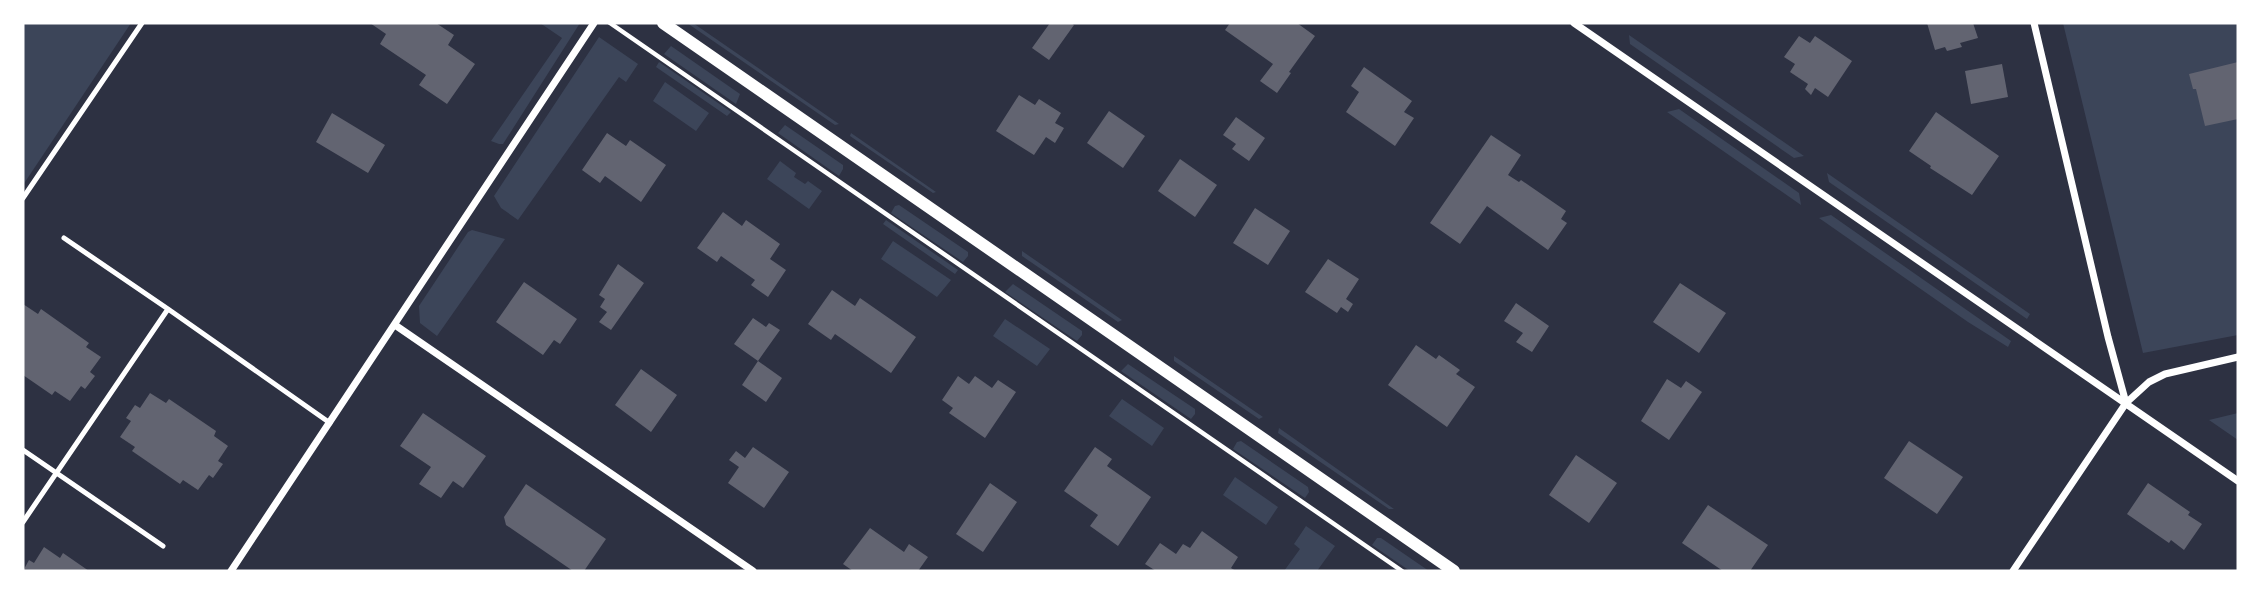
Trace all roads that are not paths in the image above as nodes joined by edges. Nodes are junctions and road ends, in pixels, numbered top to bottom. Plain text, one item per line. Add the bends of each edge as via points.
1 (142, 23) edge
2 (594, 23) edge
3 (663, 23) edge
4 (1574, 23) edge
5 (2035, 23) edge
6 (23, 198) edge
7 (64, 238) dead end
8 (168, 309) junction
9 (395, 325) junction
10 (2238, 357) edge
11 (2126, 403) junction
12 (330, 423) junction
13 (23, 450) edge
14 (56, 473) junction
15 (2238, 481) edge
16 (23, 522) edge
17 (163, 546) dead end
18 (231, 571) edge
19 (753, 571) edge
20 (1454, 571) edge
21 (2013, 571) edge

1 - 6 lane
2 - 9 street
3 - 20 street
4 - 11 street
5 - 11 street
7 - 8 lane
8 - 12 lane
8 - 14 lane
9 - 12 street
9 - 19 street
10 - 11 street via 2165,374
11 - 15 street
11 - 21 street
12 - 18 street
13 - 14 lane
14 - 16 lane
14 - 17 lane

